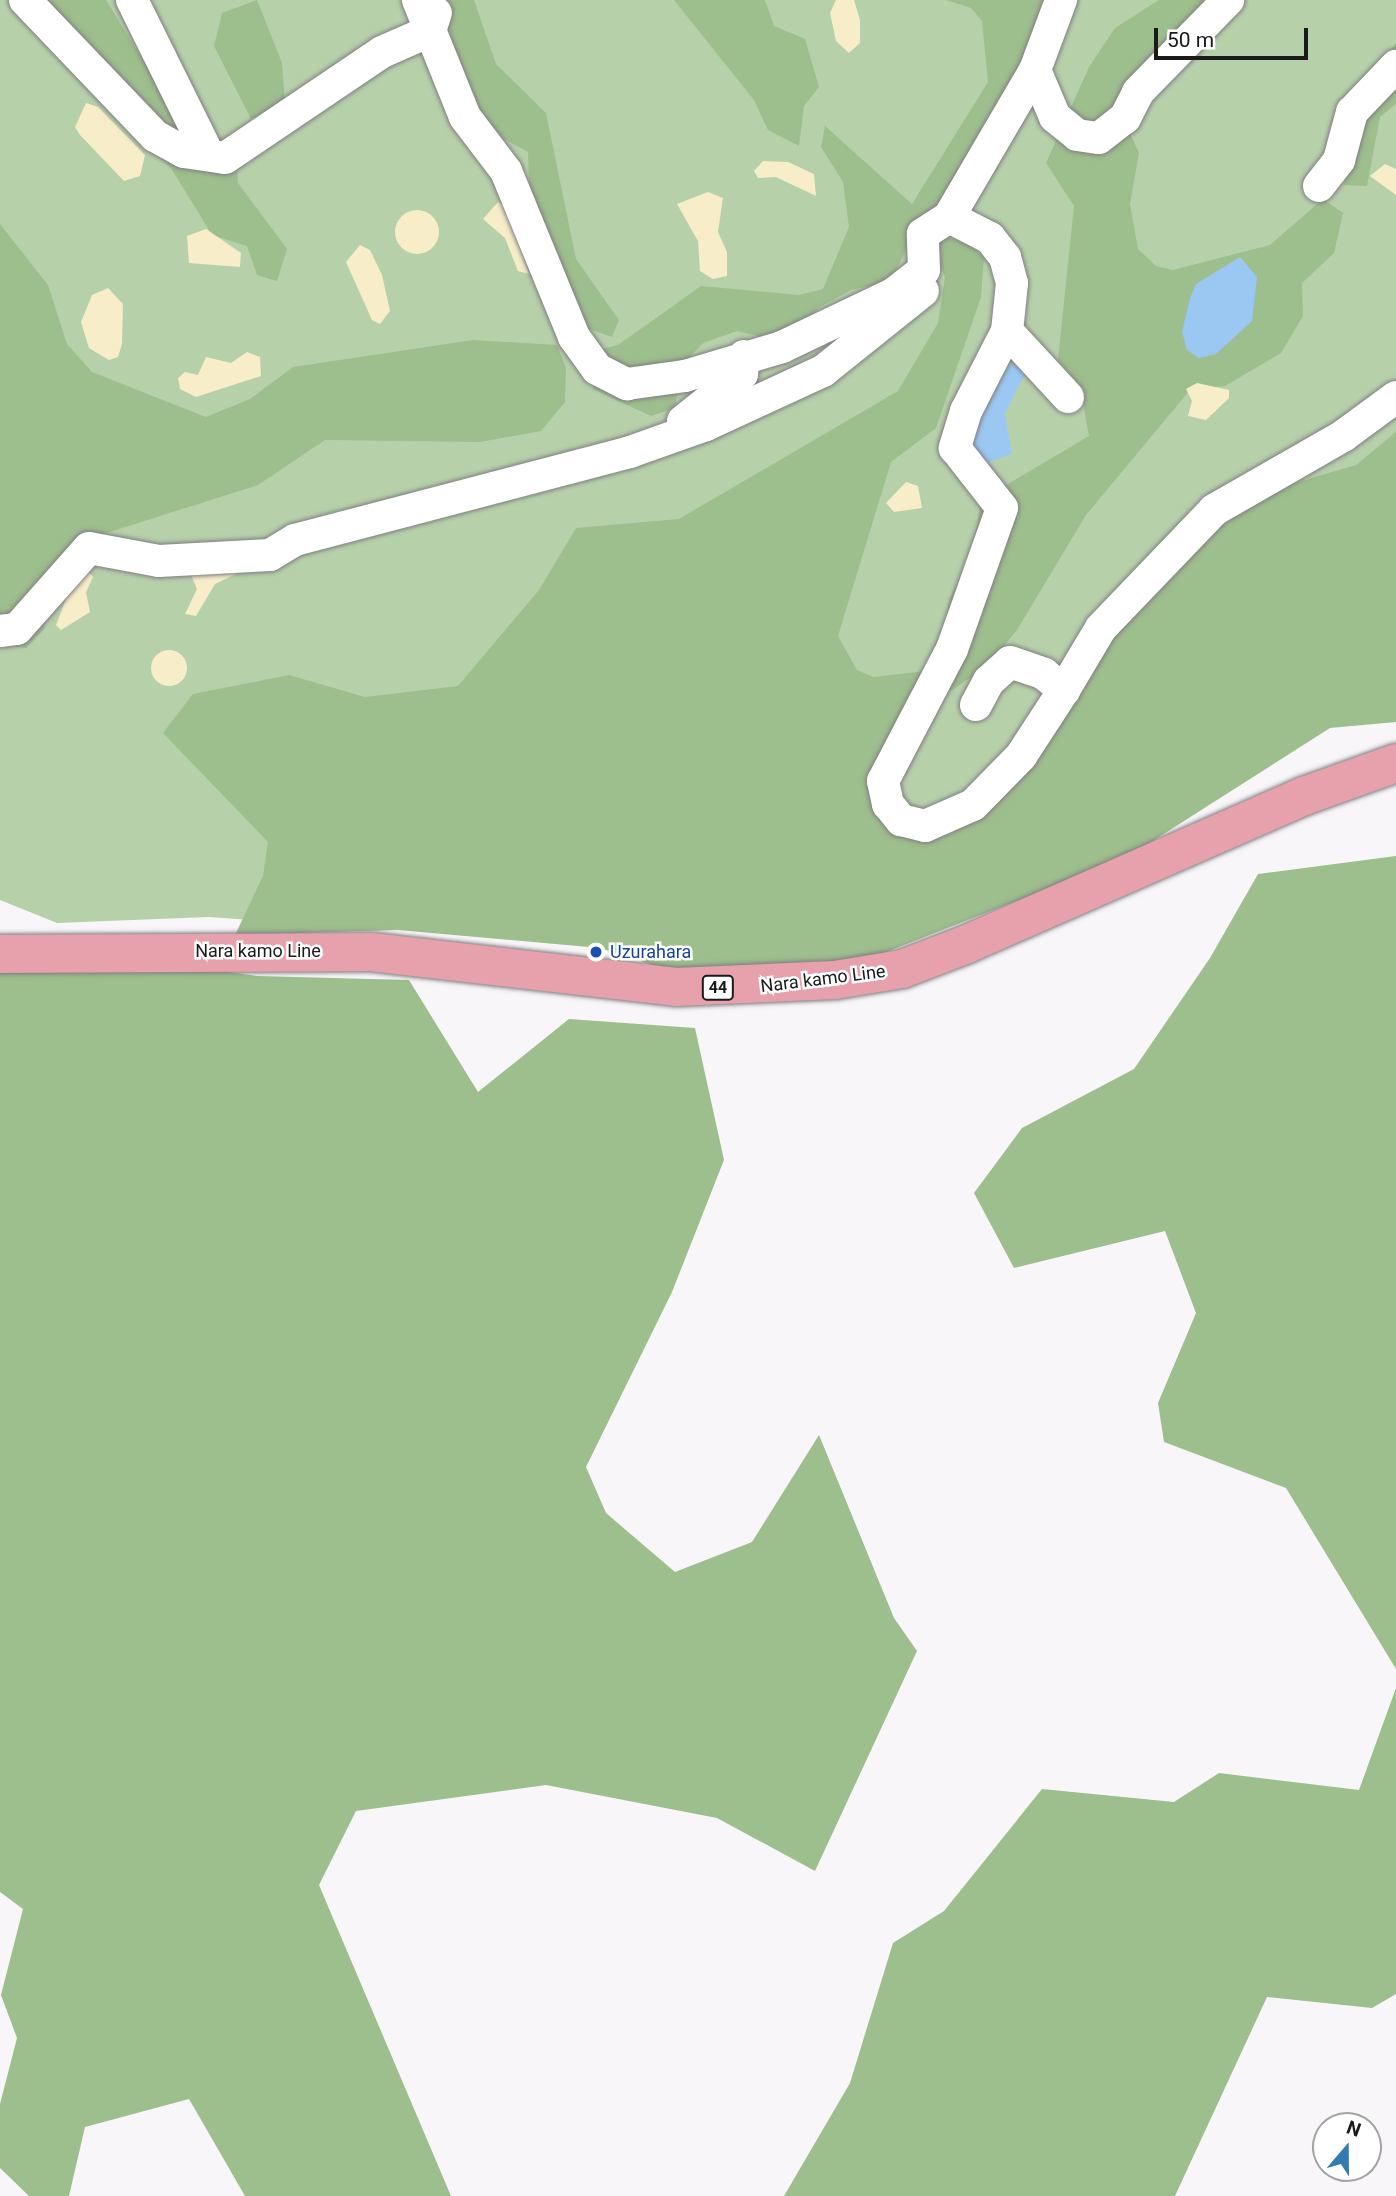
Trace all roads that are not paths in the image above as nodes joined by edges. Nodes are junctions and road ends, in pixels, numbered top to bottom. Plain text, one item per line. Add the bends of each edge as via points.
1 (25, 0) edge
2 (132, 0) edge
3 (418, 0) edge
4 (441, 0) edge
5 (1061, 0) edge
6 (1228, 0) edge
7 (430, 31) junction
8 (1396, 66) edge
9 (1035, 70) junction
10 (208, 154) junction
11 (1319, 186) dead end
12 (949, 217) junction
13 (924, 270) junction
14 (1007, 331) junction
15 (798, 340) junction
16 (841, 355) junction
17 (744, 356) junction
18 (1068, 397) dead end
19 (1396, 397) edge
20 (665, 435) junction
21 (0, 631) edge
22 (1064, 691) junction
23 (976, 705) dead end
24 (1396, 763) edge
25 (0, 954) edge

1 - 10 lane via 155,136 184,152
2 - 10 lane
3 - 7 lane
4 - 7 lane
5 - 9 lane
6 - 9 lane via 1138,92 1125,118 1100,138 1077,135 1039,117
7 - 10 lane via 382,52 225,158
7 - 17 lane via 465,117 506,171 574,337 597,369 627,384 685,376
8 - 11 lane via 1352,112 1339,160
9 - 12 lane
12 - 13 lane via 923,234
12 - 14 lane via 990,238 1005,257 1012,283
13 - 15 lane via 894,295
13 - 16 lane via 925,289 875,336
14 - 18 lane
14 - 22 lane via 966,411 955,448 1002,508 952,649 883,781 888,804 901,820 925,826 973,806 1021,756
15 - 16 lane
15 - 17 lane
16 - 20 lane via 775,395
17 - 20 lane via 742,374
19 - 22 lane via 1343,436 1214,510 1101,628
20 - 21 lane via 630,452 295,540 270,555 159,561 89,548 26,621
22 - 23 lane via 1044,674 1010,662 995,674
24 - 25 main road, Nara kamo Line / 44 via 1304,796 967,944 902,969 835,980 676,986 371,952

